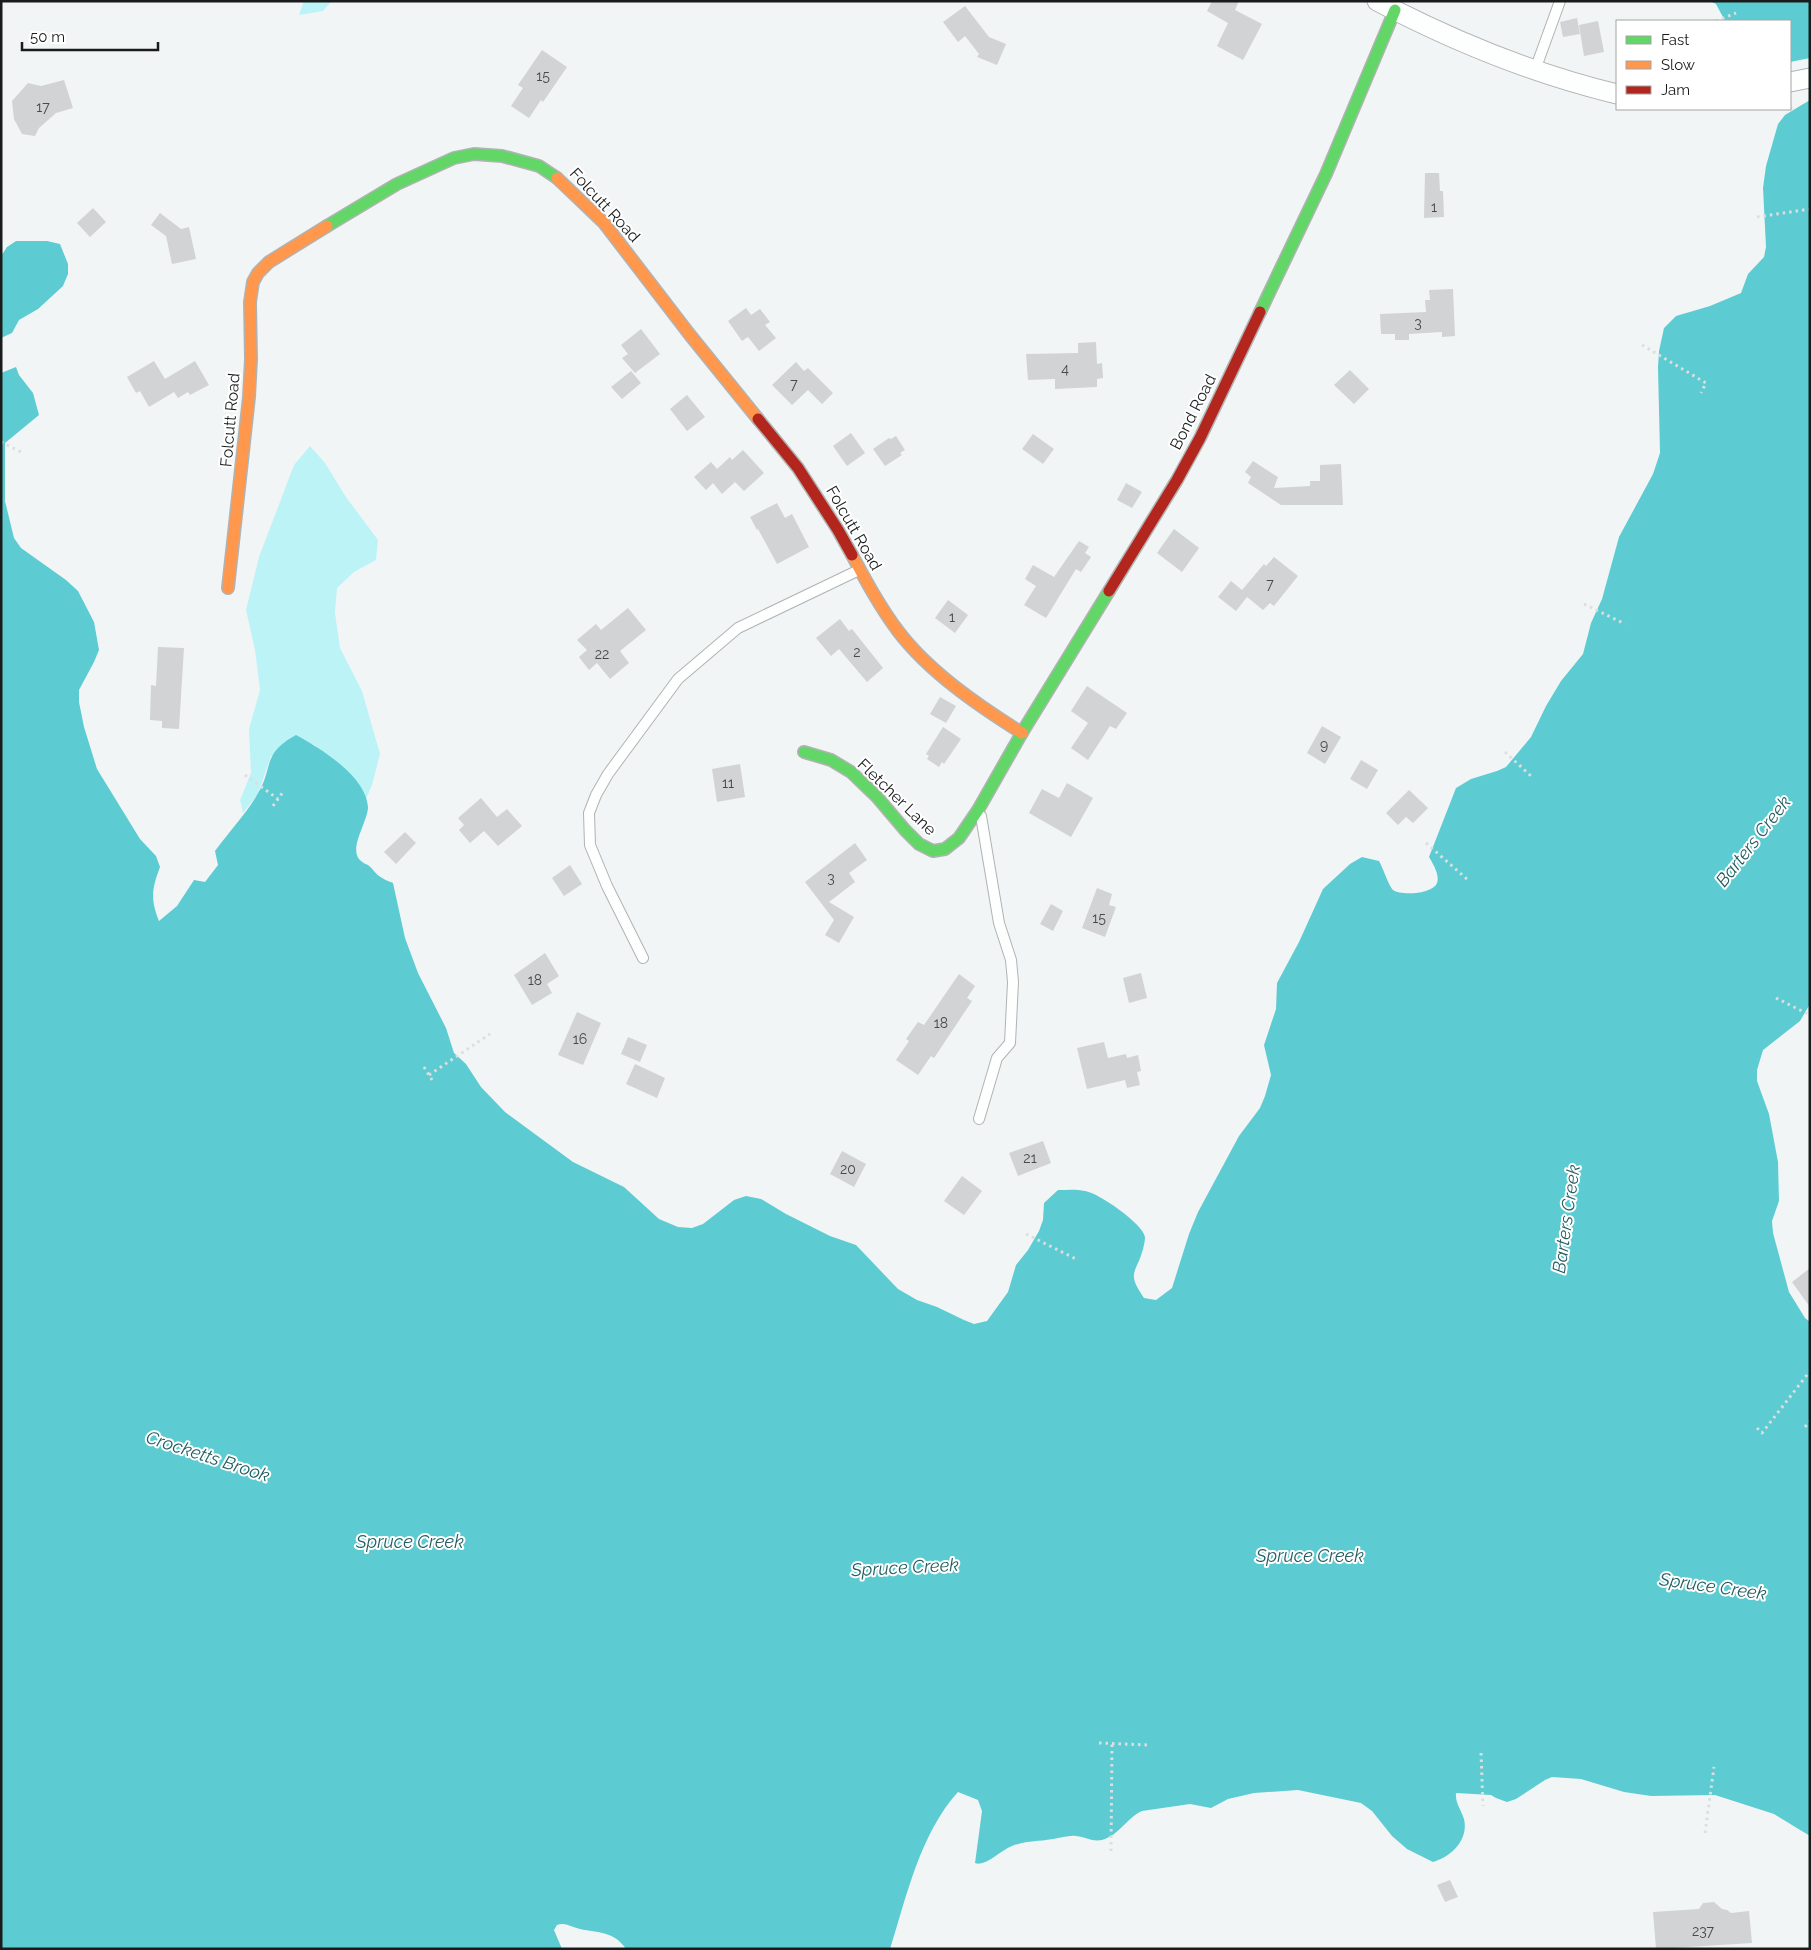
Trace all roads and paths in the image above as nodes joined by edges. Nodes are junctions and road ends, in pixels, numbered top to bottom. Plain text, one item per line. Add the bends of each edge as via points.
1 (1377, 1) edge
2 (1560, 1) edge
3 (1395, 10) junction
4 (1736, 13) dead end
5 (1718, 20) edge
6 (1535, 70) junction
7 (1810, 78) edge
8 (1791, 82) edge
9 (1616, 94) edge
10 (1791, 108) edge
11 (1796, 108) dead end
12 (1810, 209) edge
13 (1757, 217) dead end
14 (1642, 345) dead end
15 (1701, 393) dead end
16 (1, 442) edge
17 (21, 452) dead end
18 (860, 569) junction
19 (228, 588) dead end
20 (1584, 604) dead end
21 (1625, 624) dead end
22 (1022, 733) junction
23 (804, 752) dead end
24 (1504, 752) dead end
25 (245, 775) dead end
26 (1531, 776) dead end
27 (283, 792) dead end
28 (278, 799) junction
29 (273, 806) dead end
30 (979, 807) junction
31 (1426, 843) dead end
32 (1468, 880) dead end
33 (643, 958) dead end
34 (1776, 998) dead end
35 (1810, 1016) edge
36 (490, 1034) dead end
37 (424, 1067) dead end
38 (429, 1075) junction
39 (432, 1080) dead end
40 (979, 1119) dead end
41 (1026, 1234) dead end
42 (1076, 1259) dead end
43 (1810, 1371) edge
44 (1810, 1421) edge
45 (1805, 1427) dead end
46 (1757, 1428) dead end
47 (1099, 1743) dead end
48 (1112, 1744) junction
49 (1148, 1745) dead end
50 (1480, 1753) dead end
51 (1714, 1767) dead end
52 (1482, 1806) dead end
53 (1705, 1833) dead end
54 (1111, 1851) dead end

1 - 3 street
2 - 6 lane
3 - 6 street via 1495,56
3 - 22 street, Bond Road via 1326,174 1200,438
4 - 5 path
6 - 9 street
7 - 8 street
10 - 11 path
12 - 13 path
14 - 15 path via 1706,383
16 - 17 path
18 - 19 street, Folcutt Road via 798,468 604,224 560,180 539,166 502,156 474,154 448,160 397,184 282,253 255,276 251,293 249,404 234,574
18 - 22 street, Folcutt Road via 888,618 925,661 987,711
18 - 33 lane via 738,628 678,679 596,795 589,813 590,845
20 - 21 path
22 - 30 street, Bond Road
23 - 30 street, Fletcher Lane via 827,758 849,771 882,802 904,830 928,850 936,852 950,846
24 - 26 path
25 - 28 path
27 - 28 path
28 - 29 path
30 - 40 lane via 1013,982 1010,1043 997,1058
31 - 32 path
34 - 35 path
36 - 38 path
37 - 38 path
38 - 39 path
41 - 42 path
43 - 46 path via 1762,1433
44 - 45 path
47 - 48 path
48 - 49 path
48 - 54 path
50 - 52 path
51 - 53 path

